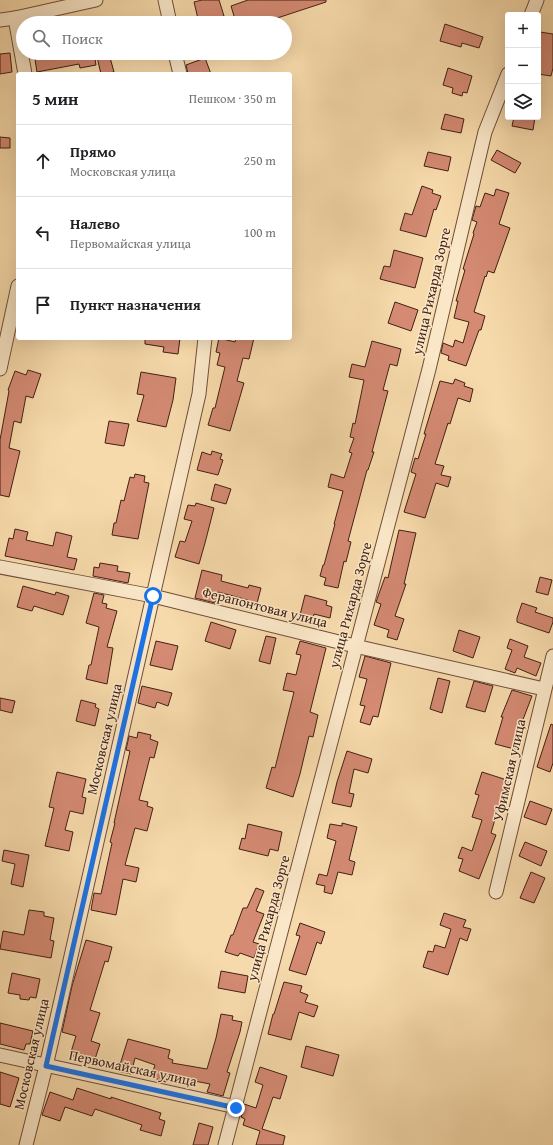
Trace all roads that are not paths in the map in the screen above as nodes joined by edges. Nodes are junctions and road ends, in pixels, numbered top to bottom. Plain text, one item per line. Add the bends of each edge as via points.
1 (96, 0) edge
2 (165, 0) edge
3 (537, 0) edge
4 (532, 12) edge
5 (24, 16) edge
6 (168, 16) edge
7 (15, 18) joint
8 (0, 20) edge
9 (16, 24) edge
10 (22, 60) edge
11 (177, 60) edge
12 (25, 72) edge
13 (180, 72) edge
14 (505, 82) edge
15 (16, 295) edge
16 (204, 340) edge
17 (0, 369) edge
18 (0, 567) edge
19 (153, 596) junction
20 (355, 646) junction
21 (553, 656) edge
22 (544, 689) junction
23 (496, 892) dead end
24 (0, 1055) edge
25 (46, 1066) junction
26 (236, 1108) junction
27 (26, 1145) edge
28 (225, 1145) edge

1 - 5 street
2 - 6 street
3 - 4 street
7 - 8 street
7 - 9 street
10 - 12 street
11 - 13 street
14 - 20 street, улица Рихарда Зорге via 485,132 429,369
15 - 17 street
16 - 19 street, Московская улица via 200,394
18 - 19 street, Ферапонтовая улица
19 - 20 street, Ферапонтовая улица
19 - 25 street, Московская улица
20 - 22 street, Ферапонтовая улица
20 - 26 street, улица Рихарда Зорге
21 - 22 street, Уфимская улица
22 - 23 street, Уфимская улица
24 - 25 street, Первомайская улица
25 - 26 street, Первомайская улица
25 - 27 street, Московская улица
26 - 28 street, улица Рихарда Зорге

